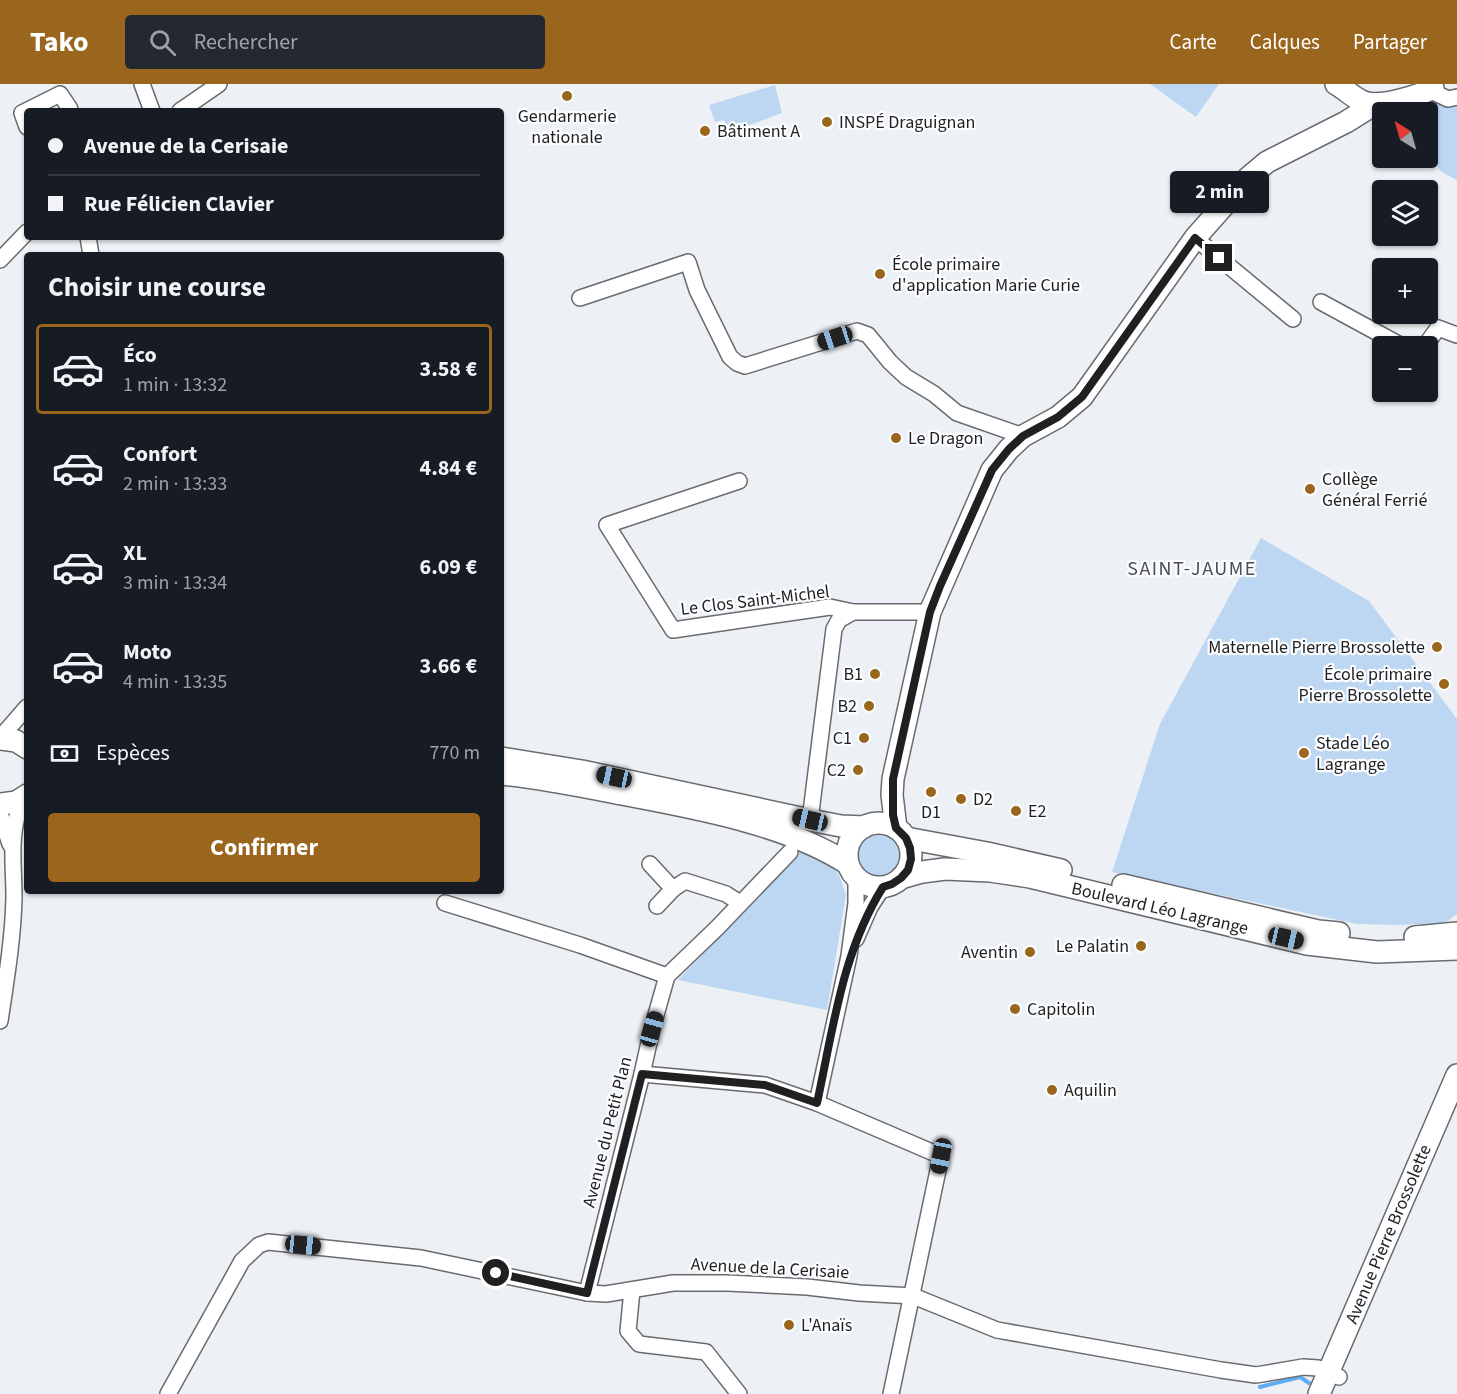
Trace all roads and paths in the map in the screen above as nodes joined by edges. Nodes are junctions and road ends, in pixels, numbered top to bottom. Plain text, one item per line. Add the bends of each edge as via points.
1 (142, 84) edge
2 (219, 84) edge
3 (1329, 84) edge
4 (1336, 84) edge
5 (1435, 87) edge
6 (1376, 94) edge
7 (1457, 97) edge
8 (32, 108) edge
9 (69, 108) edge
10 (151, 108) edge
11 (184, 108) edge
12 (1330, 129) junction
13 (24, 235) edge
14 (1195, 238) junction
15 (0, 260) edge
16 (580, 298) dead end
17 (1321, 302) dead end
18 (1293, 319) dead end
19 (1457, 335) edge
20 (1384, 336) edge
21 (1432, 336) edge
22 (1023, 436) junction
23 (739, 481) dead end
24 (853, 612) junction
25 (930, 612) junction
26 (24, 711) edge
27 (0, 738) edge
28 (24, 745) edge
29 (504, 758) edge
30 (504, 774) edge
31 (893, 779) junction
32 (24, 796) edge
33 (24, 798) edge
34 (0, 804) edge
35 (0, 813) edge
36 (810, 820) junction
37 (866, 826) junction
38 (901, 833) junction
39 (11, 846) junction
40 (790, 852) dead end
41 (650, 864) dead end
42 (852, 871) junction
43 (892, 883) junction
44 (673, 889) junction
45 (445, 903) dead end
46 (740, 903) junction
47 (657, 906) dead end
48 (1457, 933) edge
49 (1457, 950) edge
50 (849, 956) junction
51 (667, 976) junction
52 (0, 1021) edge
53 (642, 1074) junction
54 (1457, 1074) edge
55 (817, 1103) junction
56 (1457, 1107) edge
57 (632, 1290) junction
58 (587, 1293) junction
59 (913, 1296) junction
60 (1333, 1381) edge
61 (168, 1394) edge
62 (739, 1394) edge
63 (891, 1394) edge
64 (1319, 1394) edge

1 - 10 street
2 - 11 street
3 - 6 main road
4 - 6 main road
5 - 6 main road via 1410,98
5 - 7 street via 1448,99
6 - 12 main road
6 - 12 main road via 1346,122
8 - 9 street via 60,94
12 - 14 main road via 1268,162 1241,185
13 - 15 street
14 - 18 street
14 - 22 main road via 1082,397 1058,417
16 - 22 street via 688,262 702,300 730,357 737,363 745,366 857,331 868,335 906,377 957,413
17 - 20 street
19 - 21 street via 1438,328
22 - 25 main road via 992,470
23 - 24 street, Le Clos Saint-Michel via 607,525 674,630 830,607
24 - 25 street
24 - 36 street via 839,620 834,629
25 - 31 main road
26 - 27 street
27 - 28 main road
29 - 36 main road via 582,771
30 - 42 main road via 732,818 817,847
31 - 37 main road
31 - 38 main road via 893,815
32 - 34 main road
33 - 39 street
35 - 39 street
36 - 37 main road
37 - 38 main road via 880,823
37 - 42 main road via 849,843 846,853
38 - 43 main road via 910,848 911,859 908,870
38 - 48 main road, Boulevard Léo Lagrange via 1318,931 1380,938
39 - 52 street via 14,899
40 - 46 street, Avenue du Petit Plan
41 - 44 street
42 - 43 main road via 873,887
42 - 50 street via 856,903
43 - 49 main road, Boulevard Léo Lagrange via 938,869 990,871 1030,877 1307,944 1377,952
43 - 50 street via 870,907
44 - 46 street via 685,880
44 - 47 street
45 - 51 street
46 - 51 street, Avenue du Petit Plan
50 - 55 street
51 - 53 street, Avenue du Petit Plan
53 - 55 street via 765,1085
53 - 58 street, Avenue du Petit Plan
54 - 60 main road, Avenue Pierre Brossolette
55 - 59 street via 941,1156
56 - 60 main road, Avenue Pierre Brossolette
57 - 58 street, Avenue de la Cerisaie
57 - 59 street, Avenue de la Cerisaie via 673,1283 727,1283
57 - 62 street via 628,1331 639,1344 706,1352
58 - 61 street, Avenue de la Cerisaie via 421,1258 268,1242 242,1261
59 - 60 street, Avenue de la Cerisaie via 997,1330 1256,1375 1318,1368
59 - 63 street
60 - 64 main road, Avenue Pierre Brossolette

